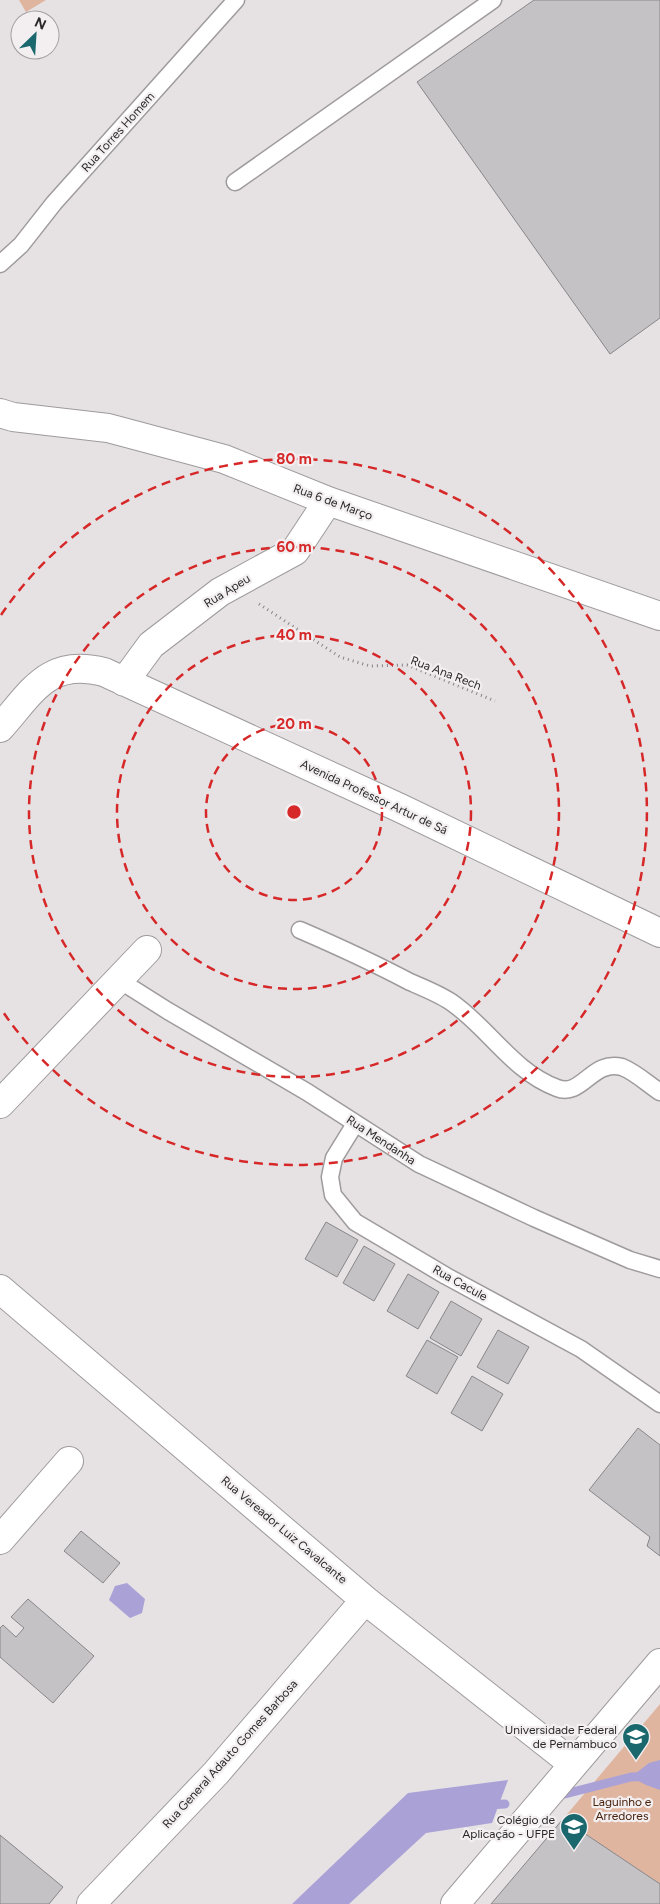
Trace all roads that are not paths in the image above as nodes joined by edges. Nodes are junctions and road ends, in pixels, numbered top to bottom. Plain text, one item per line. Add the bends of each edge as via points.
1 (236, 0) edge
2 (493, 0) edge
3 (235, 182) dead end
4 (0, 264) edge
5 (0, 413) edge
6 (328, 501) junction
7 (660, 616) edge
8 (124, 682) junction
9 (0, 728) edge
10 (300, 930) dead end
11 (660, 933) edge
12 (148, 950) dead end
13 (119, 980) junction
14 (660, 1092) edge
15 (0, 1104) edge
16 (355, 1124) junction
17 (660, 1269) edge
18 (0, 1289) edge
19 (660, 1404) edge
20 (69, 1461) dead end
21 (0, 1540) edge
22 (365, 1600) junction
23 (660, 1663) edge
24 (573, 1764) junction
25 (91, 1904) edge
26 (455, 1904) edge

1 - 4 lane, Rua Torres Homem via 54,203 21,245
2 - 3 lane
5 - 6 street, Rua 6 de Março via 108,428 224,459
6 - 7 street, Rua 6 de Março
6 - 8 street, Rua Apeu via 295,551 220,592 151,645
8 - 9 street, Avenida Professor Artur de Sá via 104,672 85,668 56,672 43,680
8 - 11 street, Avenida Professor Artur de Sá via 400,808
10 - 14 lane via 449,1001 466,1013 497,1047 521,1067 559,1089 570,1090 608,1066 632,1072
12 - 13 street
13 - 15 street
13 - 16 lane, Rua Mendanha
16 - 17 lane, Rua Mendanha via 427,1168 630,1260
16 - 19 lane, Rua Cacule via 334,1158 330,1177 333,1195 355,1222 446,1276 582,1349
18 - 22 street, Rua Vereador Luiz Cavalcante
20 - 21 street
22 - 24 street, Rua Vereador Luiz Cavalcante
22 - 25 street, Rua General Adauto Gomes Barbosa via 216,1773
23 - 24 street
24 - 26 street

